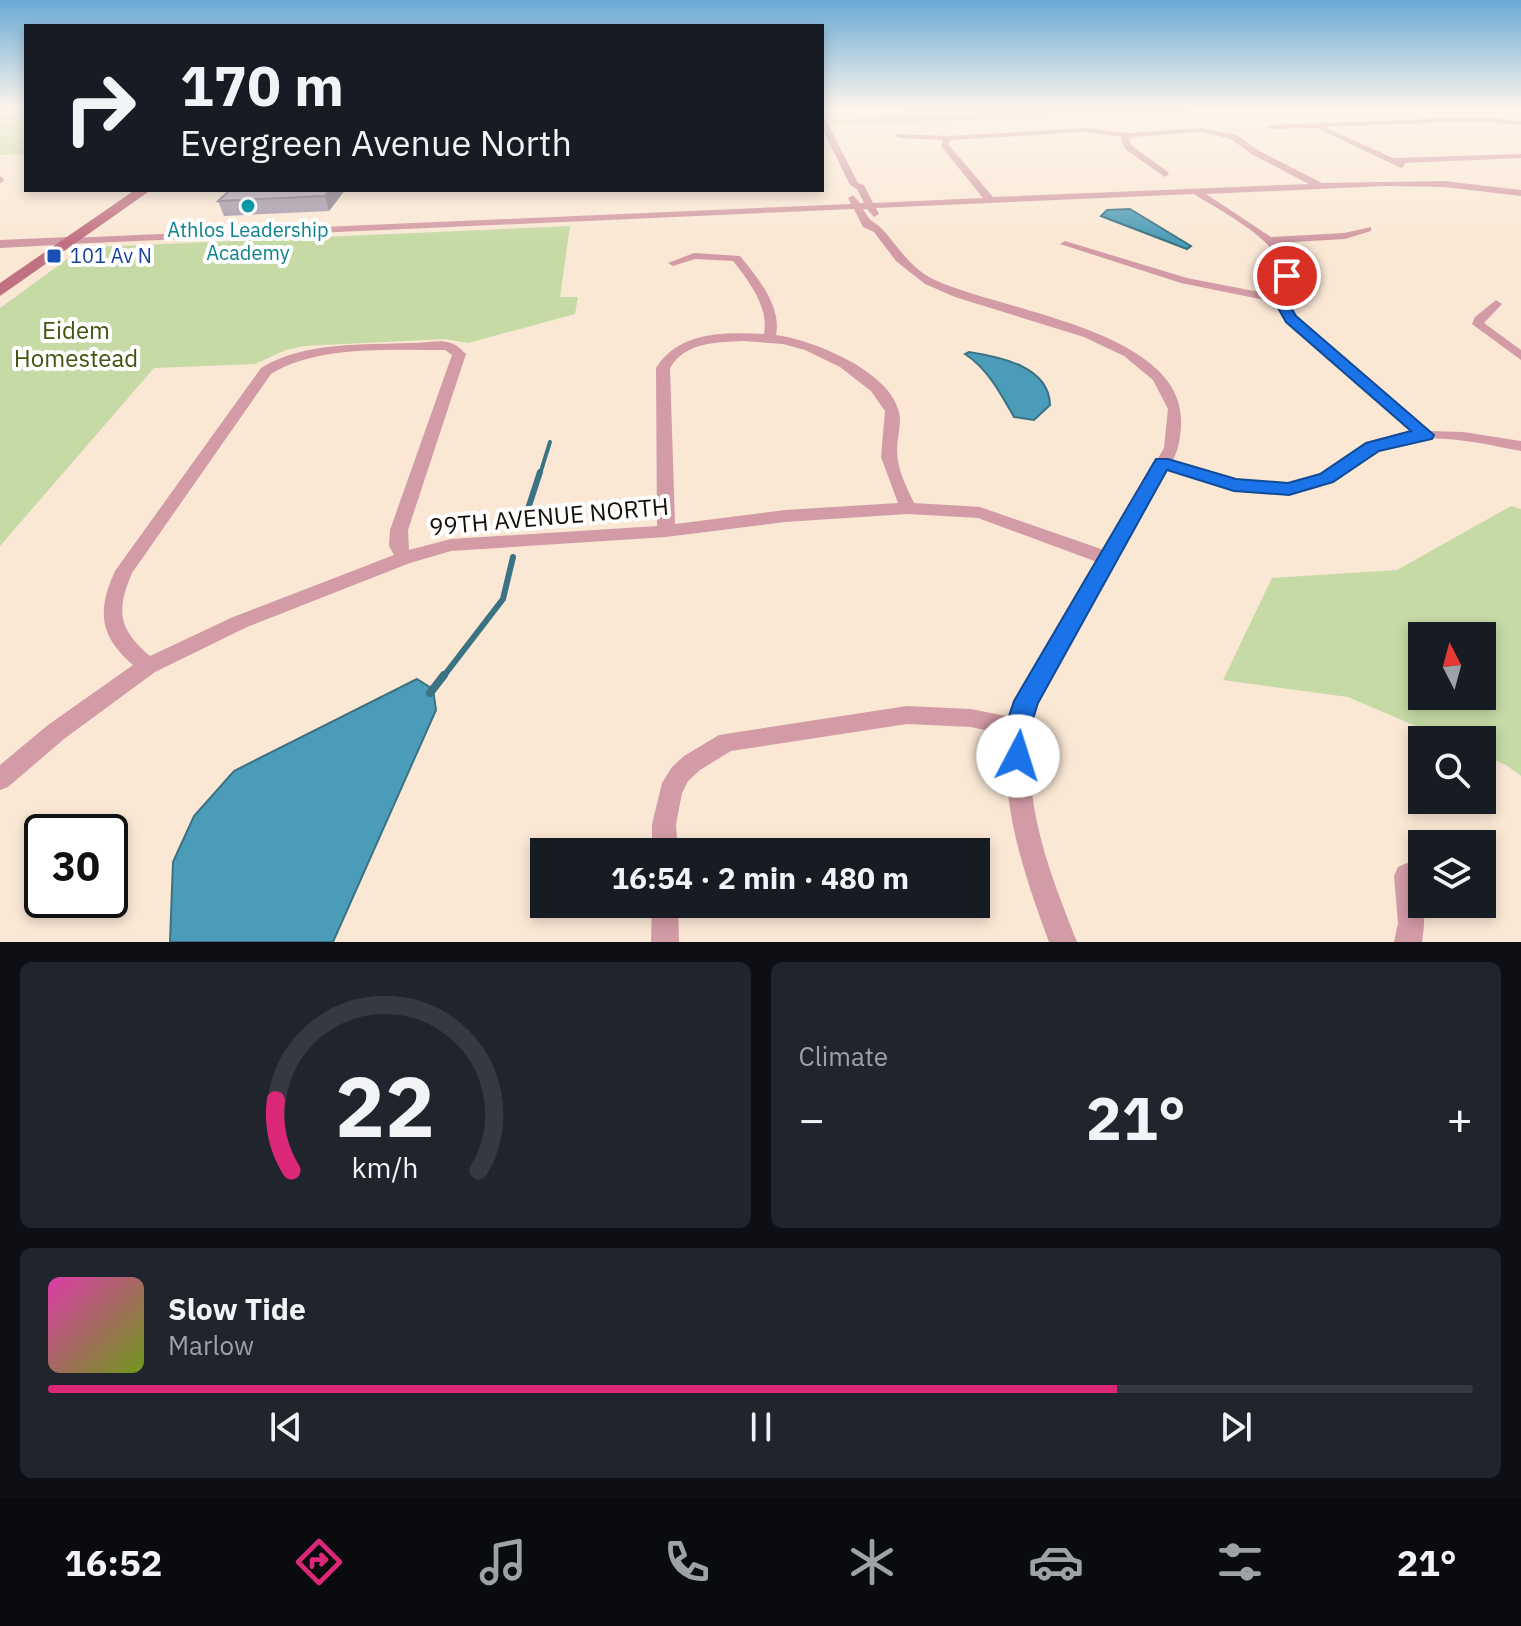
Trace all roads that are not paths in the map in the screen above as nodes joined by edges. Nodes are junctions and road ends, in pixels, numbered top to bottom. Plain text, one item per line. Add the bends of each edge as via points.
1 (838, 153) edge
2 (951, 153) edge
3 (1136, 153) edge
4 (1256, 153) edge
5 (1374, 153) edge
6 (1521, 156) edge
7 (1391, 161) junction
8 (1165, 174) dead end
9 (1429, 183) junction
10 (854, 185) junction
11 (1320, 185) junction
12 (1195, 191) junction
13 (124, 192) edge
14 (141, 192) edge
15 (1521, 193) edge
16 (990, 200) junction
17 (869, 205) junction
18 (856, 206) junction
19 (1367, 229) dead end
20 (878, 230) junction
21 (1269, 240) junction
22 (69, 241) junction
23 (48, 243) junction
24 (0, 244) edge
25 (1065, 244) dead end
26 (673, 263) dead end
27 (0, 275) edge
28 (0, 291) edge
29 (1279, 299) junction
30 (1496, 304) dead end
31 (769, 338) junction
32 (1521, 356) edge
33 (1426, 435) junction
34 (1521, 446) edge
35 (1162, 462) junction
36 (908, 508) junction
37 (666, 531) junction
38 (404, 558) junction
39 (1106, 558) junction
40 (148, 666) junction
41 (1018, 728) junction
42 (0, 779) edge
43 (664, 838) edge
44 (1407, 876) dead end
45 (665, 918) edge
46 (665, 942) edge
47 (1063, 942) edge
48 (1408, 942) edge

1 - 10 street
2 - 16 street
3 - 8 street
4 - 11 street
5 - 7 street
6 - 7 street
7 - 9 street
9 - 11 street
9 - 15 street
10 - 17 street via 861,187
10 - 18 street via 848,188
11 - 12 street
12 - 16 street
12 - 21 street
13 - 23 main road
14 - 22 main road
16 - 17 street
17 - 18 street
17 - 20 street via 880,223
18 - 20 street via 867,225
18 - 22 street
19 - 21 street via 1345,236
20 - 35 street via 895,254 930,283 1075,328 1143,365 1172,399 1177,416 1172,448
21 - 29 street via 1289,270
22 - 23 street
22 - 28 main road
23 - 24 street
23 - 27 main road
25 - 29 street via 1185,281
26 - 31 street via 694,256 736,258 769,311
29 - 33 street via 1299,327
30 - 32 street via 1478,324
31 - 36 street via 832,357 885,397 895,422 889,451
31 - 37 street via 697,342 680,346 665,360
33 - 34 street
33 - 35 street via 1372,447 1326,478 1289,489 1234,485
35 - 39 street
36 - 37 street, 99TH AVENUE NORTH
36 - 39 street, 99TH AVENUE NORTH via 980,513
37 - 38 street, 99TH AVENUE NORTH via 451,545
38 - 40 street, 99TH AVENUE NORTH via 240,622
38 - 40 street via 399,530 459,354 448,346 377,349 298,355 273,365 116,588 111,623
39 - 41 street via 1026,701
40 - 42 street, 99TH AVENUE NORTH
41 - 43 street via 971,718 907,715 727,742 680,774 670,791
41 - 47 street via 1023,822
44 - 48 street via 1412,923
45 - 46 street

